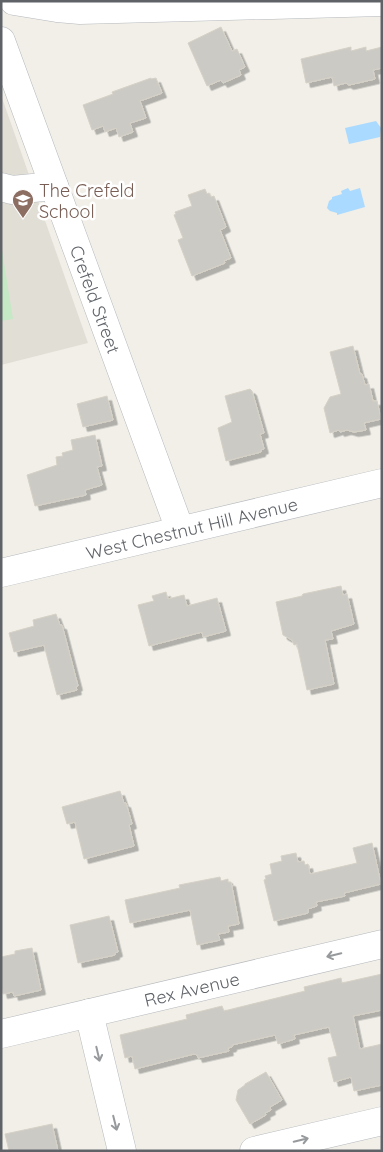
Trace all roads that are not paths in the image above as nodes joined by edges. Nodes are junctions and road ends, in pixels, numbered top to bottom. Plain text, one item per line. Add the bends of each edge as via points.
1 (14, 1) edge
2 (382, 2) edge
3 (1, 41) edge
4 (54, 186) junction
5 (1, 187) edge
6 (382, 483) edge
7 (180, 530) junction
8 (1, 572) edge
9 (382, 944) edge
10 (89, 1014) junction
11 (1, 1034) edge
12 (382, 1121) edge
13 (122, 1151) edge
14 (254, 1151) edge

1 - 2 street via 80,10
3 - 4 street, Crefeld Street
4 - 5 street via 21,190
4 - 7 street, Crefeld Street
6 - 7 street, West Chestnut Hill Avenue
7 - 8 street, West Chestnut Hill Avenue
9 -> 10 street, Rex Avenue
10 - 11 street, Rex Avenue
10 -> 13 street
14 -> 12 street

